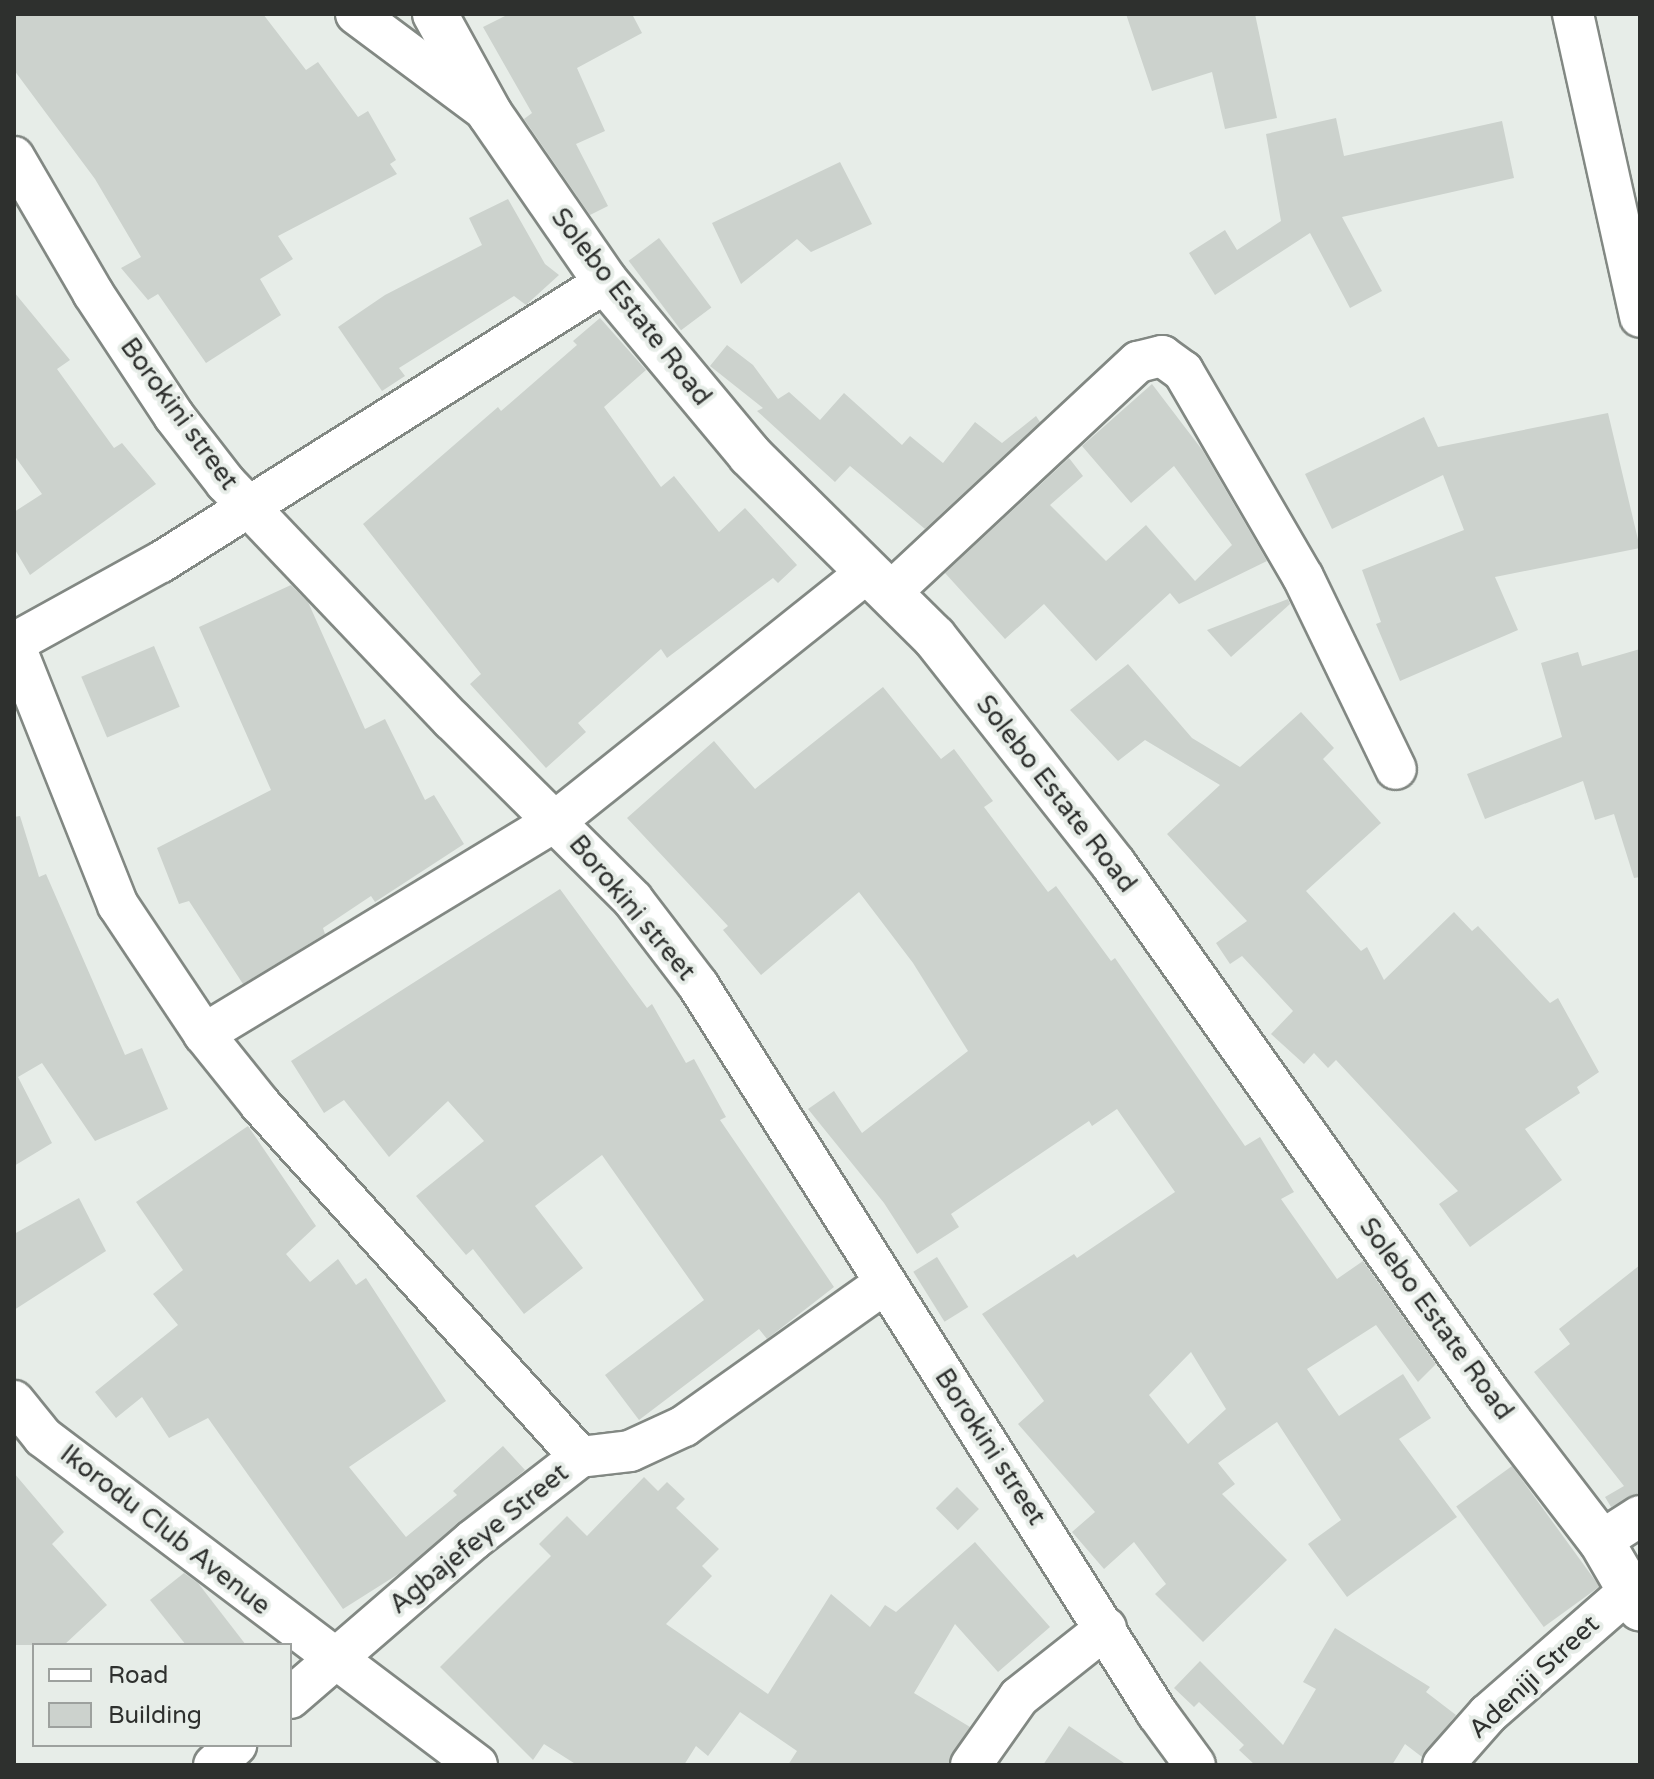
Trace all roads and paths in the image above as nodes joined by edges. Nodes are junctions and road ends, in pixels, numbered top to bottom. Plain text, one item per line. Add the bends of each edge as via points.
1 (356, 14) edge
2 (1573, 14) edge
3 (439, 16) edge
4 (490, 114) junction
5 (14, 157) edge
6 (606, 282) junction
7 (1640, 317) edge
8 (250, 507) junction
9 (879, 583) junction
10 (14, 644) edge
11 (1396, 769) dead end
12 (557, 820) junction
13 (204, 1034) junction
14 (885, 1283) junction
15 (14, 1401) edge
16 (580, 1457) junction
17 (1640, 1516) edge
18 (1601, 1541) junction
19 (1634, 1600) edge
20 (1106, 1628) junction
21 (333, 1660) junction
22 (292, 1696) edge
23 (234, 1747) edge
24 (214, 1765) edge
25 (477, 1765) edge
26 (971, 1765) edge
27 (1195, 1765) edge
28 (1443, 1765) edge

1 - 4 street
2 - 7 street
3 - 4 street, Solebo Estate Road
4 - 6 street, Solebo Estate Road
5 - 8 street, Borokini street via 174,416
6 - 8 street
6 - 9 street, Solebo Estate Road via 750,455
8 - 10 street
8 - 12 street, Borokini street via 503,773
9 - 11 street via 1138,362 1162,356 1183,371 1303,577
9 - 12 street
9 - 18 street, Solebo Estate Road via 934,637 1114,865 1488,1394
10 - 13 street via 118,905
12 - 13 street
12 - 14 street, Borokini street via 633,900 698,985
13 - 16 street via 260,1104
14 - 16 street, Agbajefeye Street via 684,1426 630,1451
14 - 20 street, Borokini street
15 - 21 street, Ikorodu Club Avenue via 43,1437
16 - 21 street, Agbajefeye Street
17 - 18 street
18 - 19 street, Solebo Estate Road
19 - 28 street, Adeniji Street via 1488,1714
20 - 26 street via 1019,1697
20 - 27 street, Borokini street
21 - 22 street, Agbajefeye Street
21 - 25 street, Ikorodu Club Avenue
23 - 24 street

